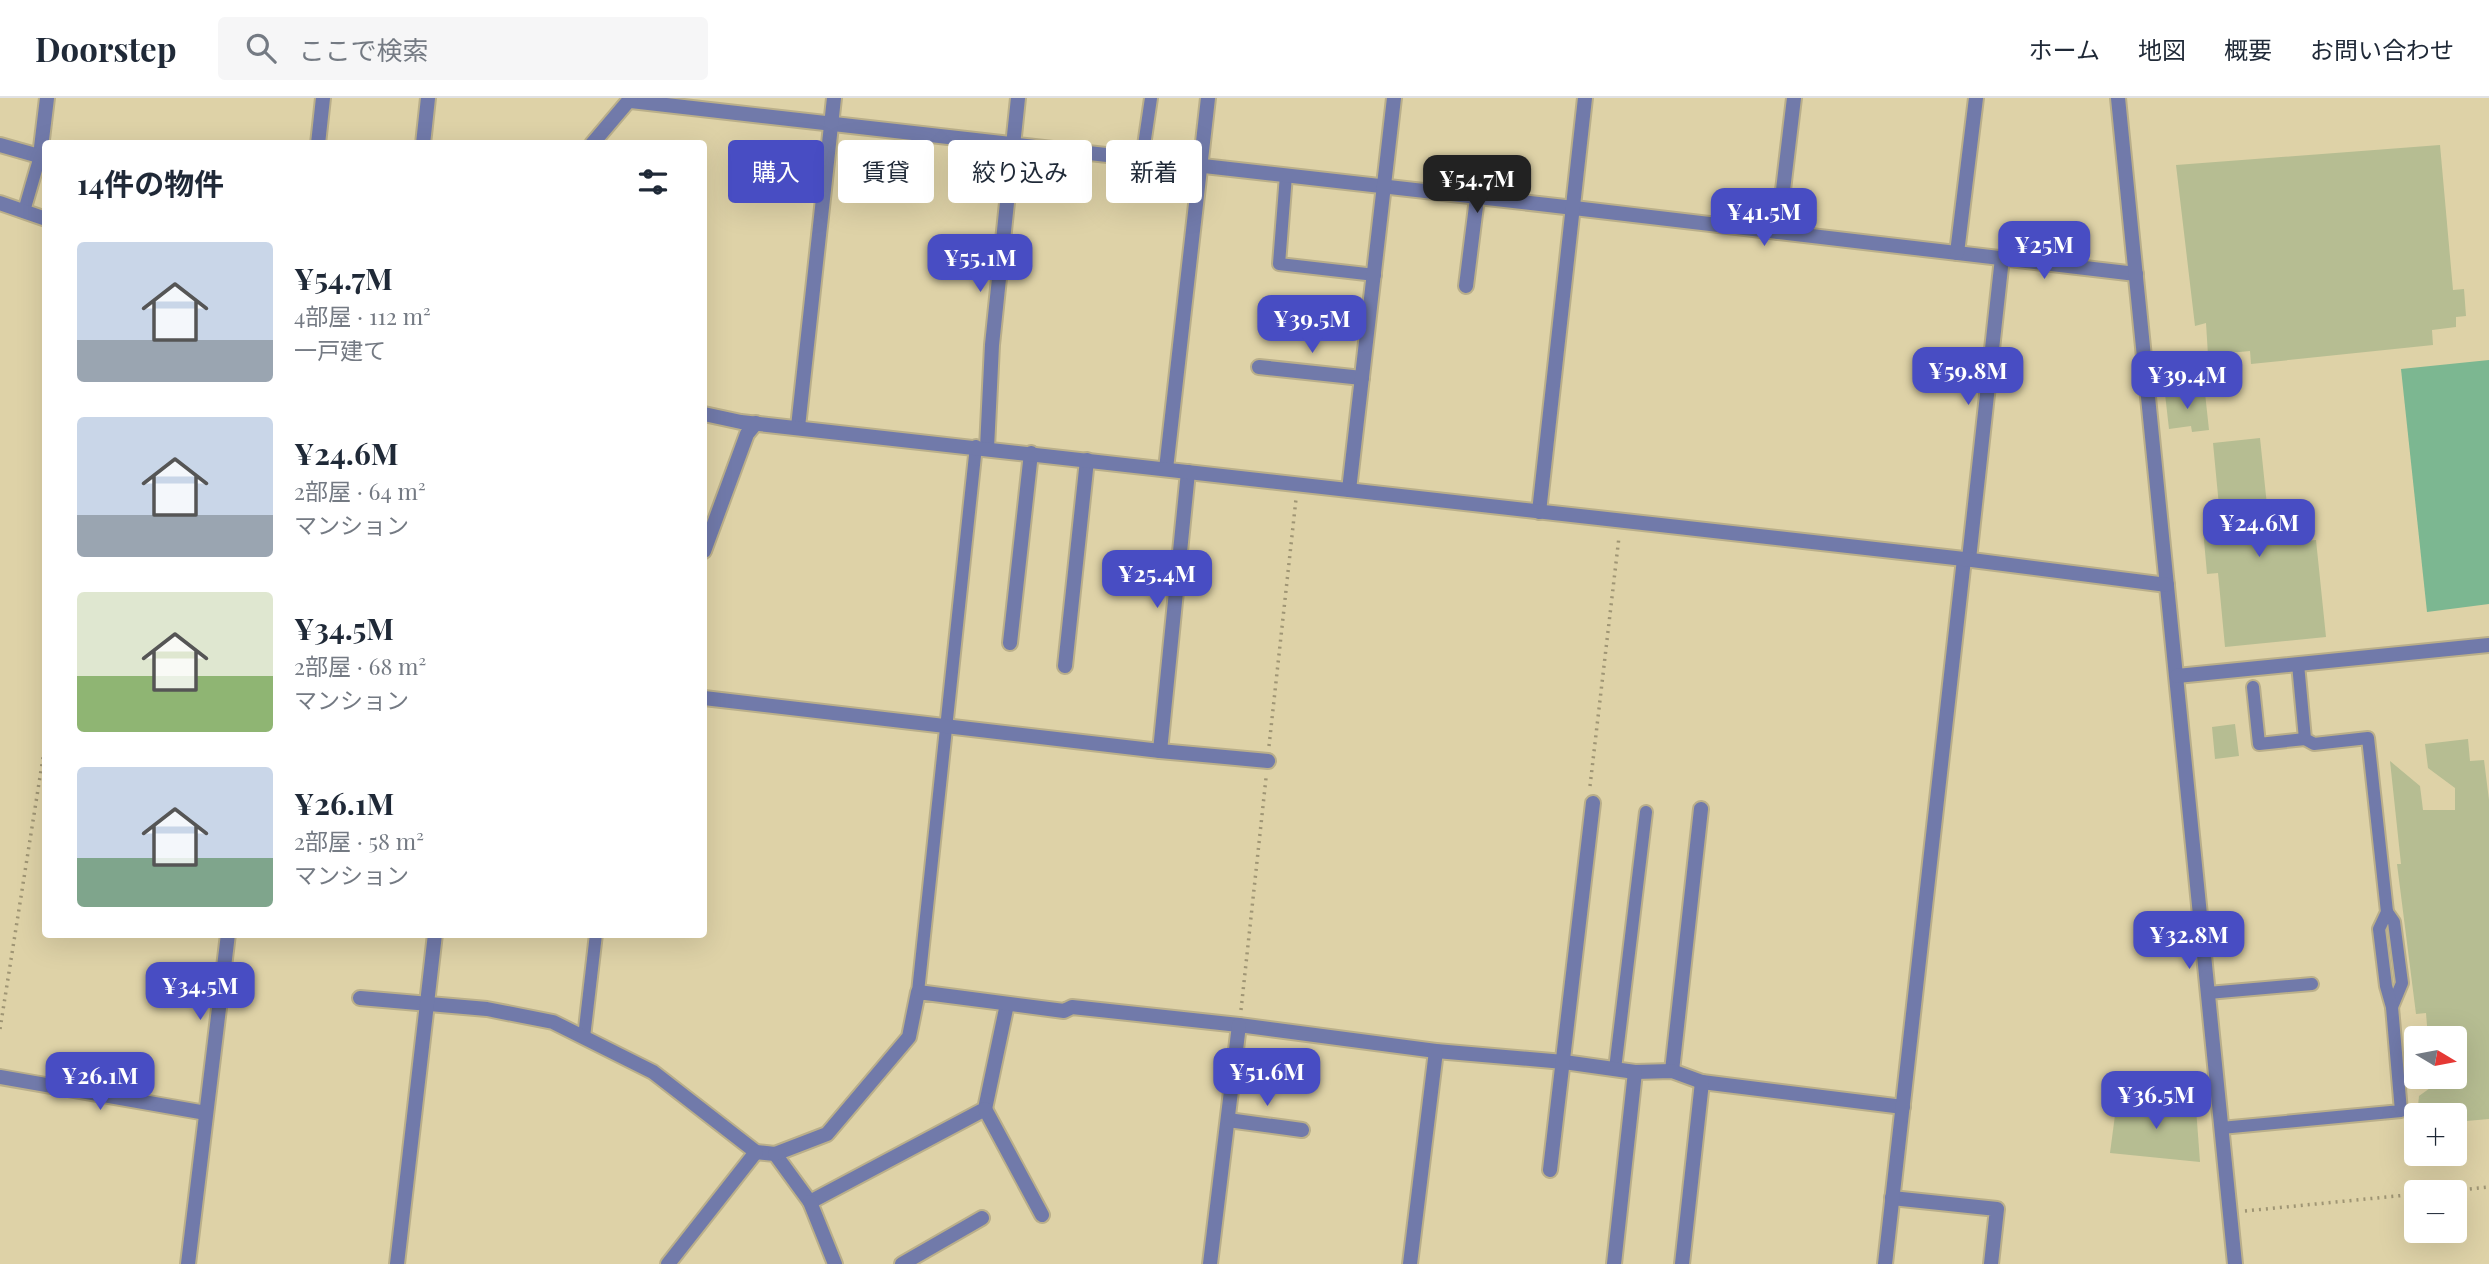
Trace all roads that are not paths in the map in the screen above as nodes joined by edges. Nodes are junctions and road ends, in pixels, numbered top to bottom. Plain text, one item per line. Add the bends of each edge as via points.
1 (47, 98) edge
2 (323, 98) edge
3 (428, 98) edge
4 (834, 98) edge
5 (1018, 98) edge
6 (1151, 98) edge
7 (1208, 98) edge
8 (1394, 98) edge
9 (1586, 98) edge
10 (1794, 98) edge
11 (1976, 98) edge
12 (2118, 98) edge
13 (631, 99) edge
14 (830, 123) junction
15 (44, 140) edge
16 (318, 140) edge
17 (423, 140) edge
18 (595, 140) edge
19 (978, 140) edge
20 (1013, 140) edge
21 (1145, 140) edge
22 (0, 145) edge
23 (1202, 148) edge
24 (42, 157) edge
25 (42, 160) edge
26 (1202, 165) edge
27 (1286, 175) junction
28 (1385, 187) junction
29 (1477, 198) junction
30 (0, 203) edge
31 (1007, 203) edge
32 (1196, 203) edge
33 (1574, 208) junction
34 (24, 211) junction
35 (42, 218) edge
36 (1778, 232) junction
37 (1957, 253) junction
38 (2002, 258) junction
39 (2136, 274) junction
40 (1374, 275) junction
41 (1466, 286) dead end
42 (1259, 367) dead end
43 (1362, 378) junction
44 (707, 415) edge
45 (756, 423) junction
46 (798, 427) junction
47 (981, 447) junction
48 (1031, 453) junction
49 (1087, 460) junction
50 (1166, 469) junction
51 (1188, 472) junction
52 (1349, 490) junction
53 (711, 511) edge
54 (1539, 512) junction
55 (707, 534) edge
56 (1966, 559) junction
57 (2167, 585) junction
58 (1010, 643) dead end
59 (2489, 645) edge
60 (2298, 664) junction
61 (1065, 666) dead end
62 (2177, 676) junction
63 (2253, 687) dead end
64 (707, 698) edge
65 (945, 726) junction
66 (2305, 739) junction
67 (1160, 751) junction
68 (1268, 761) dead end
69 (1593, 803) road end
70 (1701, 809) dead end
71 (1646, 812) dead end
72 (228, 938) edge
73 (435, 938) edge
74 (596, 938) edge
75 (2312, 984) dead end
76 (918, 992) junction
77 (2208, 993) junction
78 (360, 998) dead end
79 (1007, 1004) junction
80 (427, 1005) junction
81 (1239, 1025) junction
82 (584, 1037) junction
83 (1436, 1051) junction
84 (1564, 1062) junction
85 (1615, 1069) junction
86 (1672, 1071) junction
87 (1635, 1072) junction
88 (0, 1077) edge
89 (1702, 1083) junction
90 (1903, 1107) junction
91 (985, 1109) junction
92 (206, 1113) junction
93 (1228, 1120) junction
94 (2221, 1128) junction
95 (1302, 1130) dead end
96 (756, 1152) junction
97 (775, 1154) junction
98 (1550, 1170) dead end
99 (1892, 1198) junction
100 (810, 1202) junction
101 (1042, 1215) dead end
102 (982, 1218) dead end
103 (188, 1264) edge
104 (397, 1264) edge
105 (668, 1264) edge
106 (835, 1264) edge
107 (902, 1264) edge
108 (1210, 1264) edge
109 (1410, 1264) edge
110 (1614, 1264) edge
111 (1682, 1264) edge
112 (1885, 1264) edge
113 (1991, 1264) edge
114 (2235, 1264) edge

1 - 15 street
2 - 16 street
3 - 17 street
4 - 14 street
5 - 20 street
6 - 21 lane
7 - 23 street
8 - 28 street
9 - 33 street
10 - 36 street
11 - 37 street
12 - 39 street
13 - 14 street
13 - 18 street
14 - 19 street
14 - 46 street
22 - 24 street
25 - 34 lane
26 - 27 street
27 - 28 street
27 - 40 lane via 1279,264
28 - 29 street
28 - 40 street
29 - 33 street
29 - 41 street
30 - 34 street
31 - 47 street
32 - 50 street
33 - 36 street
33 - 54 street
34 - 35 street
36 - 37 street
37 - 38 street
38 - 39 street
38 - 56 street
39 - 57 street
40 - 43 street
42 - 43 street
43 - 52 street
44 - 45 street
45 - 46 street
45 - 53 street
46 - 47 street
47 - 48 street
47 - 65 lane
48 - 49 street
48 - 58 street
49 - 50 street
49 - 61 street
50 - 51 street
51 - 52 street
51 - 67 street
52 - 54 street
53 - 55 street
54 - 56 street
56 - 57 street
56 - 90 street
57 - 62 street
59 - 60 street
60 - 62 street
60 - 66 lane
62 - 77 street
63 - 66 lane via 2259,744
64 - 65 street
65 - 67 street
65 - 76 lane
66 - 94 lane via 2314,744 2368,738 2387,912 2379,929 2392,1007 2401,1111
67 - 68 street
69 - 84 street
70 - 86 street
71 - 85 lane
72 - 92 street
73 - 80 street
74 - 82 lane
75 - 77 lane
76 - 79 street
76 - 97 street via 909,1037 827,1134
77 - 94 street
78 - 80 street
79 - 81 street
79 - 91 street
80 - 82 street via 514,1014 553,1022
80 - 104 street
81 - 83 street
81 - 93 street
82 - 96 street via 653,1073
83 - 84 street
83 - 109 street
84 - 85 street
84 - 98 street
85 - 87 street
86 - 87 street
86 - 89 street
87 - 110 street
88 - 92 street
89 - 90 street
89 - 111 street
90 - 99 street
91 - 100 street
91 - 101 street
92 - 103 street
93 - 95 street
93 - 108 street
94 - 114 street
96 - 97 street
96 - 105 street
97 - 100 street
99 - 112 street
99 - 113 street via 1997,1209
100 - 106 street
102 - 107 street

